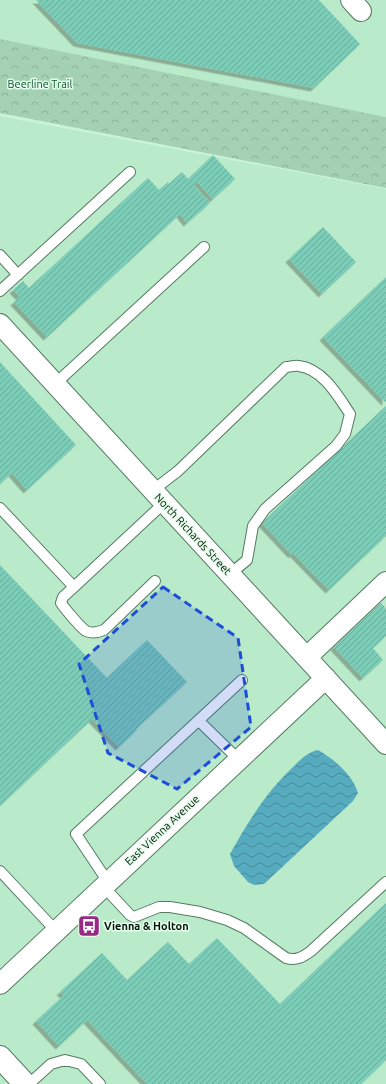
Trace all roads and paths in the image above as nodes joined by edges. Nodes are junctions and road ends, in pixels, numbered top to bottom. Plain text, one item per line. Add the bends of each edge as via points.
1 (130, 172) dead end
2 (204, 247) dead end
3 (0, 256) edge
4 (18, 275) junction
5 (0, 291) edge
6 (0, 324) edge
7 (55, 384) junction
8 (158, 497) junction
9 (0, 508) edge
10 (230, 574) junction
11 (155, 581) dead end
12 (386, 582) edge
13 (74, 587) junction
14 (307, 657) junction
15 (326, 678) junction
16 (242, 680) dead end
17 (199, 721) junction
18 (386, 744) edge
19 (238, 759) junction
20 (0, 870) edge
21 (386, 882) edge
22 (106, 884) junction
23 (56, 931) junction
24 (0, 984) edge
25 (0, 1057) edge
26 (25, 1084) edge
27 (29, 1084) edge
28 (100, 1084) edge

1 - 4 lane
2 - 7 lane
3 - 4 lane
4 - 5 lane
6 - 7 street, North Richards Street
7 - 8 street, North Richards Street
8 - 10 street, North Richards Street
8 - 10 lane via 178,471 286,368 298,366 313,370 334,390 350,414 345,434 336,446 265,509 253,526 247,560
8 - 13 lane
9 - 13 lane
10 - 14 street, North Richards Street
11 - 13 lane via 104,630 96,633 86,632 61,603 63,597
12 - 14 street
14 - 15 street, North Richards Street
15 - 18 street, North Richards Street
15 - 19 street, East Vienna Avenue
16 - 17 lane
17 - 19 lane
17 - 22 lane via 76,834
19 - 22 street, East Vienna Avenue
20 - 23 lane
21 - 22 lane via 311,951 290,960 244,928 200,912 160,907 134,917
22 - 23 street, East Vienna Avenue
23 - 24 street, East Vienna Avenue
25 - 26 main road
27 - 28 lane via 51,1064 65,1060 81,1064

